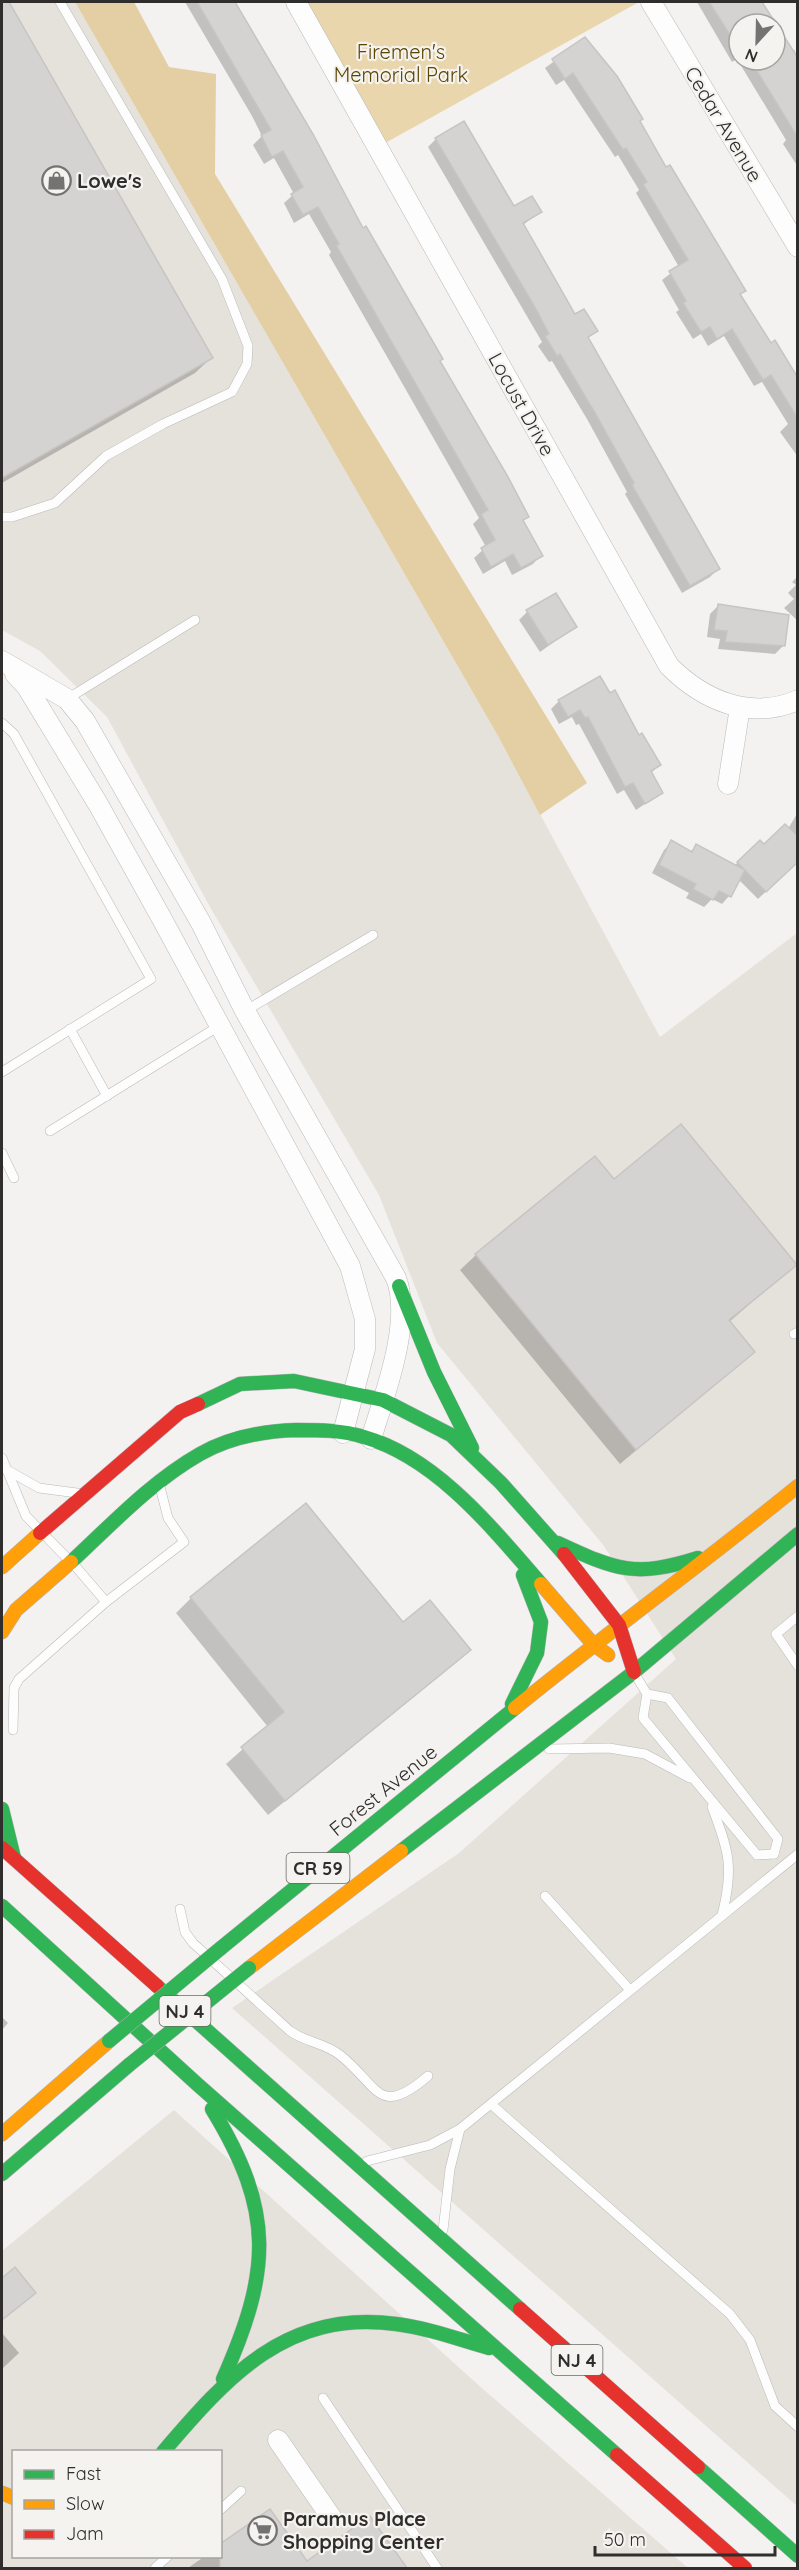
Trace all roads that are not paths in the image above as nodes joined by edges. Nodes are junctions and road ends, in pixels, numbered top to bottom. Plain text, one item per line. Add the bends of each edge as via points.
1 (60, 2) edge
2 (296, 2) edge
3 (651, 2) edge
4 (798, 247) edge
5 (2, 517) edge
6 (195, 620) dead end
7 (2, 661) edge
8 (67, 699) junction
9 (798, 700) edge
10 (740, 707) junction
11 (2, 723) edge
12 (728, 784) dead end
13 (373, 935) dead end
14 (244, 1011) junction
15 (219, 1026) junction
16 (70, 1029) junction
17 (2, 1072) edge
18 (107, 1096) junction
19 (50, 1131) dead end
20 (2, 1153) edge
21 (15, 1178) dead end
22 (399, 1286) junction
23 (353, 1393) junction
24 (382, 1400) junction
25 (343, 1433) junction
26 (371, 1439) junction
27 (2, 1458) edge
28 (477, 1459) junction
29 (9, 1471) junction
30 (159, 1482) junction
31 (798, 1486) edge
32 (84, 1494) junction
33 (40, 1533) junction
34 (798, 1534) edge
35 (553, 1540) junction
36 (718, 1552) junction
37 (516, 1558) junction
38 (71, 1562) junction
39 (2, 1567) edge
40 (106, 1602) junction
41 (798, 1616) edge
42 (619, 1624) junction
43 (2, 1632) edge
44 (593, 1644) junction
45 (798, 1666) edge
46 (634, 1672) junction
47 (647, 1695) junction
48 (508, 1712) junction
49 (13, 1730) dead end
50 (534, 1749) junction
51 (695, 1781) junction
52 (709, 1799) junction
53 (2, 1809) edge
54 (2, 1848) edge
55 (774, 1854) junction
56 (798, 1854) edge
57 (14, 1858) junction
58 (784, 1866) junction
59 (545, 1896) dead end
60 (2, 1906) edge
61 (180, 1909) dead end
62 (722, 1916) junction
63 (630, 1990) junction
64 (428, 2076) dead end
65 (197, 2084) junction
66 (492, 2105) junction
67 (460, 2129) junction
68 (2, 2134) edge
69 (356, 2164) junction
70 (2, 2174) edge
71 (442, 2240) junction
72 (497, 2350) junction
73 (220, 2385) junction
74 (323, 2398) dead end
75 (798, 2427) edge
76 (278, 2440) dead end
77 (164, 2450) edge
78 (241, 2491) dead end
79 (222, 2508) edge
80 (331, 2517) dead end
81 (797, 2554) edge
82 (437, 2568) edge
83 (745, 2568) edge

1 - 5 lane via 222,279 248,346 247,364 232,392 106,456 55,503
2 - 10 street, Locust Drive via 669,666 709,698
3 - 4 street, Cedar Avenue
6 - 8 lane
7 - 8 street
7 - 15 street via 27,687 98,804
8 - 14 street via 85,721 201,922
9 - 10 street via 765,708
10 - 12 street
11 - 16 lane via 14,734 151,979
13 - 14 lane
14 - 22 street
15 - 18 lane
15 - 23 street via 350,1266 365,1319 365,1349
16 - 17 lane
16 - 18 lane
18 - 19 lane
20 - 21 lane
22 - 24 street via 400,1322
22 - 28 main road via 434,1372
23 - 24 main road
23 - 25 street
23 - 32 main road via 294,1381 240,1384 180,1412
24 - 26 street
24 - 28 main road via 451,1435
25 - 26 main road
25 - 30 main road via 270,1430 231,1438
26 - 37 main road via 460,1495
27 - 29 lane
28 - 35 main road
29 - 32 lane via 39,1488
29 - 33 lane via 26,1516
30 - 38 main road
30 - 40 lane via 168,1518 184,1542
31 - 36 main road, Forest Avenue / CR 59
32 - 33 main road
33 - 38 lane
33 - 39 main road
34 - 46 main road, CR 59
35 - 36 main road via 622,1569 657,1570
35 - 42 main road
36 - 42 main road, Forest Avenue / CR 59
37 - 44 main road
37 - 48 main road via 541,1622 537,1653
38 - 40 lane
38 - 43 main road via 16,1610
40 - 49 lane via 19,1679 14,1688
41 - 45 lane via 776,1634
42 - 44 main road, Forest Avenue / CR 59
42 - 46 main road
44 - 46 main road
44 - 48 main road, Forest Avenue / CR 59
46 - 47 lane
46 - 50 main road, CR 59
47 - 51 lane via 643,1718
47 - 55 lane via 668,1698 778,1839
48 - 68 main road, Forest Avenue / CR 59, bridge via 220,1948
50 - 51 lane via 609,1748 645,1754
50 - 70 main road, CR 59, bridge via 249,1968
51 - 52 lane
52 - 55 lane via 757,1855
52 - 62 lane via 723,1836 730,1873
53 - 57 main road
54 - 57 main road, NJ 4
55 - 58 lane
56 - 58 lane
57 - 69 main road, NJ 4
58 - 62 lane
59 - 63 lane
60 - 65 main road, NJ 4
61 - 64 lane via 185,1932 193,1943 290,2031 340,2055 376,2091 386,2097 398,2097
62 - 63 lane
63 - 66 lane
65 - 72 main road, NJ 4
65 - 73 main road via 240,2157 258,2212 261,2253 255,2299
66 - 67 lane
66 - 75 lane via 730,2314 750,2340 775,2406
67 - 69 lane via 430,2145
67 - 71 lane via 450,2169
69 - 71 main road, NJ 4
71 - 81 main road, NJ 4
72 - 73 main road via 392,2323 345,2321 307,2329 270,2346
72 - 83 main road, NJ 4
73 - 77 main road
74 - 82 lane
76 - 80 street
78 - 79 lane

